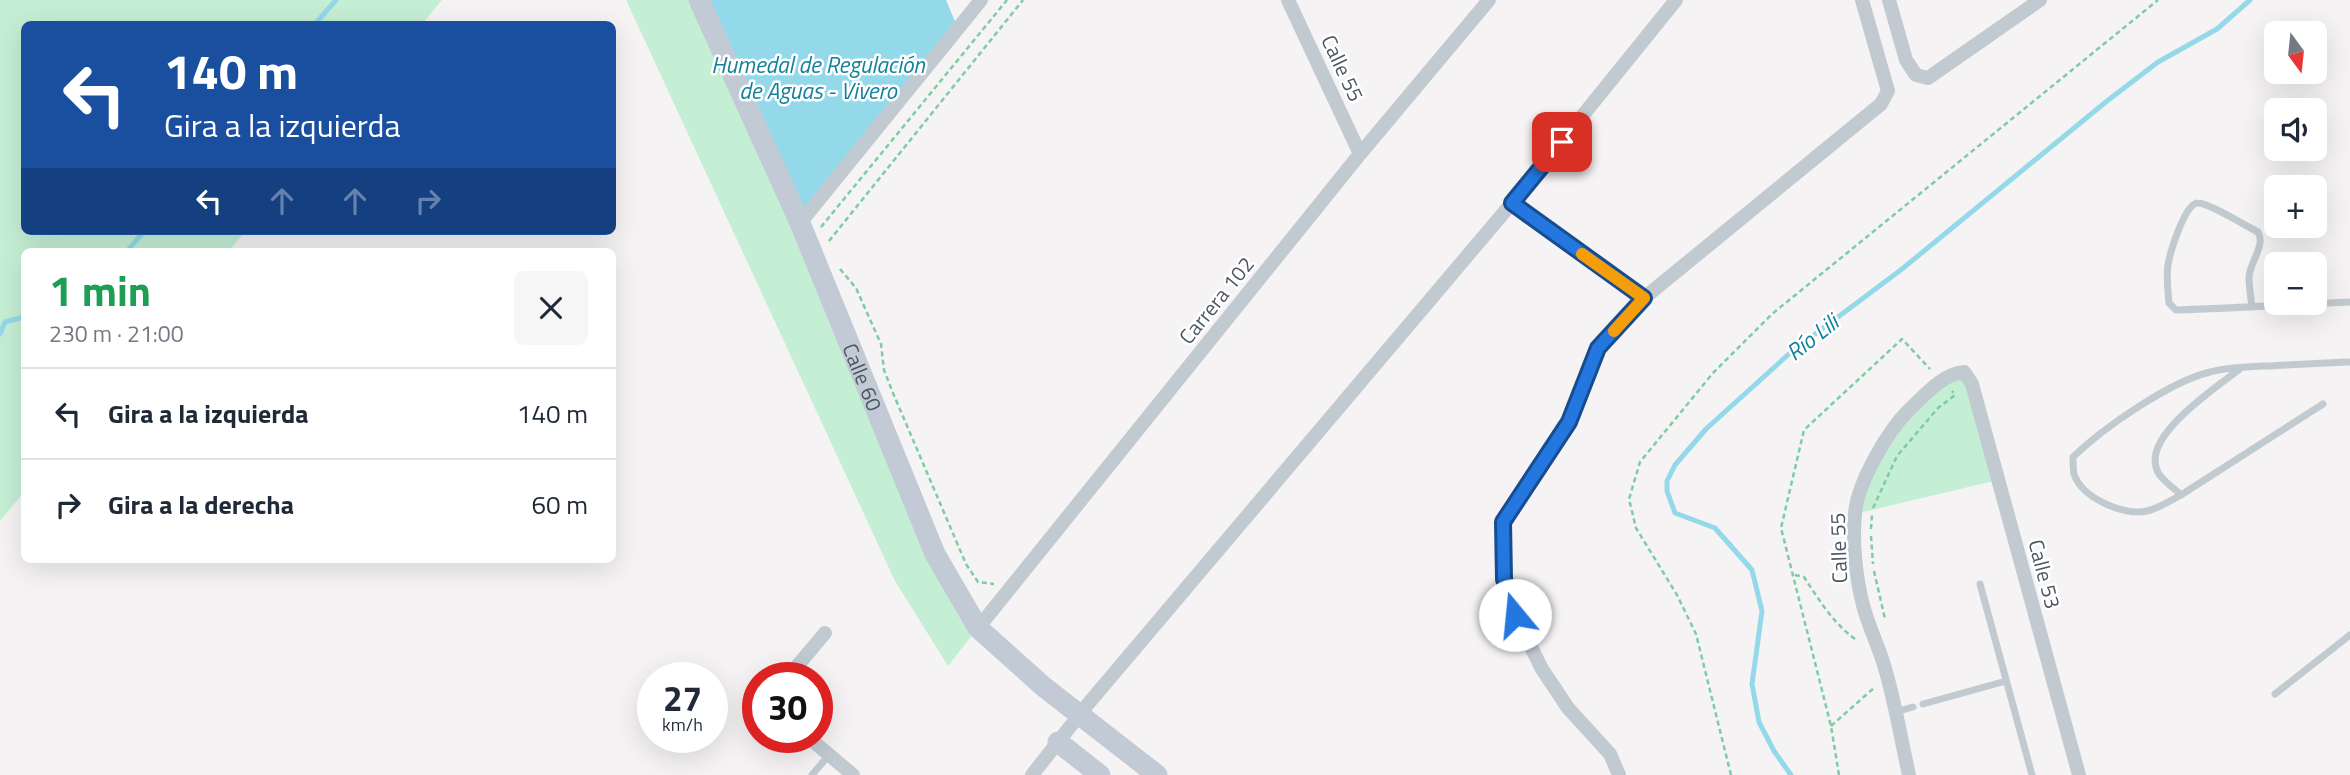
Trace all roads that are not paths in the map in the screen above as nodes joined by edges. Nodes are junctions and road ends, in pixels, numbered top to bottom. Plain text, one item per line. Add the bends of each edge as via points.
1 (699, 0) edge
2 (981, 0) edge
3 (1288, 0) edge
4 (1489, 0) edge
5 (1676, 0) edge
6 (1863, 0) edge
7 (1889, 0) edge
8 (2040, 0) edge
9 (1360, 155) junction
10 (1512, 203) junction
11 (812, 236) junction
12 (1644, 298) junction
13 (2350, 302) edge
14 (2252, 307) junction
15 (2350, 362) edge
16 (2241, 368) junction
17 (1941, 381) joint
18 (2323, 404) dead end
19 (2181, 495) junction
20 (1980, 584) dead end
21 (978, 628) junction
22 (825, 633) dead end
23 (2350, 635) edge
24 (801, 662) edge
25 (2006, 681) junction
26 (2275, 694) dead end
27 (1923, 704) dead end
28 (1913, 707) dead end
29 (1895, 712) junction
30 (1081, 714) junction
31 (1058, 742) junction
32 (827, 753) edge
33 (829, 755) junction
34 (813, 775) edge
35 (853, 775) edge
36 (1032, 775) edge
37 (1100, 775) edge
38 (1157, 775) edge
39 (1619, 775) edge
40 (1909, 775) edge
41 (2032, 775) edge
42 (2079, 775) edge

1 - 11 street, Calle 60
2 - 11 street
3 - 9 street, Calle 55
4 - 9 street, Carrera 102
5 - 10 street
6 - 12 street via 1888,91 1881,104
7 - 8 street via 1906,60 1916,75 1928,78
9 - 21 street, Carrera 102
10 - 12 street
10 - 30 street
11 - 21 street, Calle 60 via 935,554
12 - 39 street via 1598,348 1569,422 1503,522 1502,541 1504,579 1515,615 1568,708 1610,754
13 - 14 lane
14 - 14 lane via 2249,276 2261,236 2194,203 2188,208 2168,264 2169,303 2176,310
15 - 16 lane
16 - 19 lane via 2161,439 2154,455 2156,470
16 - 19 lane via 2184,380 2073,457 2074,473 2082,488 2097,500 2125,510 2144,512
17 - 29 street, Calle 55 via 1899,420 1881,447 1855,514 1857,579
17 - 42 street, Calle 53 via 1964,372 1972,384
18 - 19 lane
20 - 25 lane
21 - 30 street, Calle 60
22 - 24 street
23 - 26 lane
25 - 27 lane
25 - 41 lane
28 - 29 lane
29 - 40 street, Calle 55
30 - 31 street
30 - 38 street, Calle 60
31 - 36 street
31 - 37 street
32 - 33 street
33 - 34 lane
33 - 35 street

